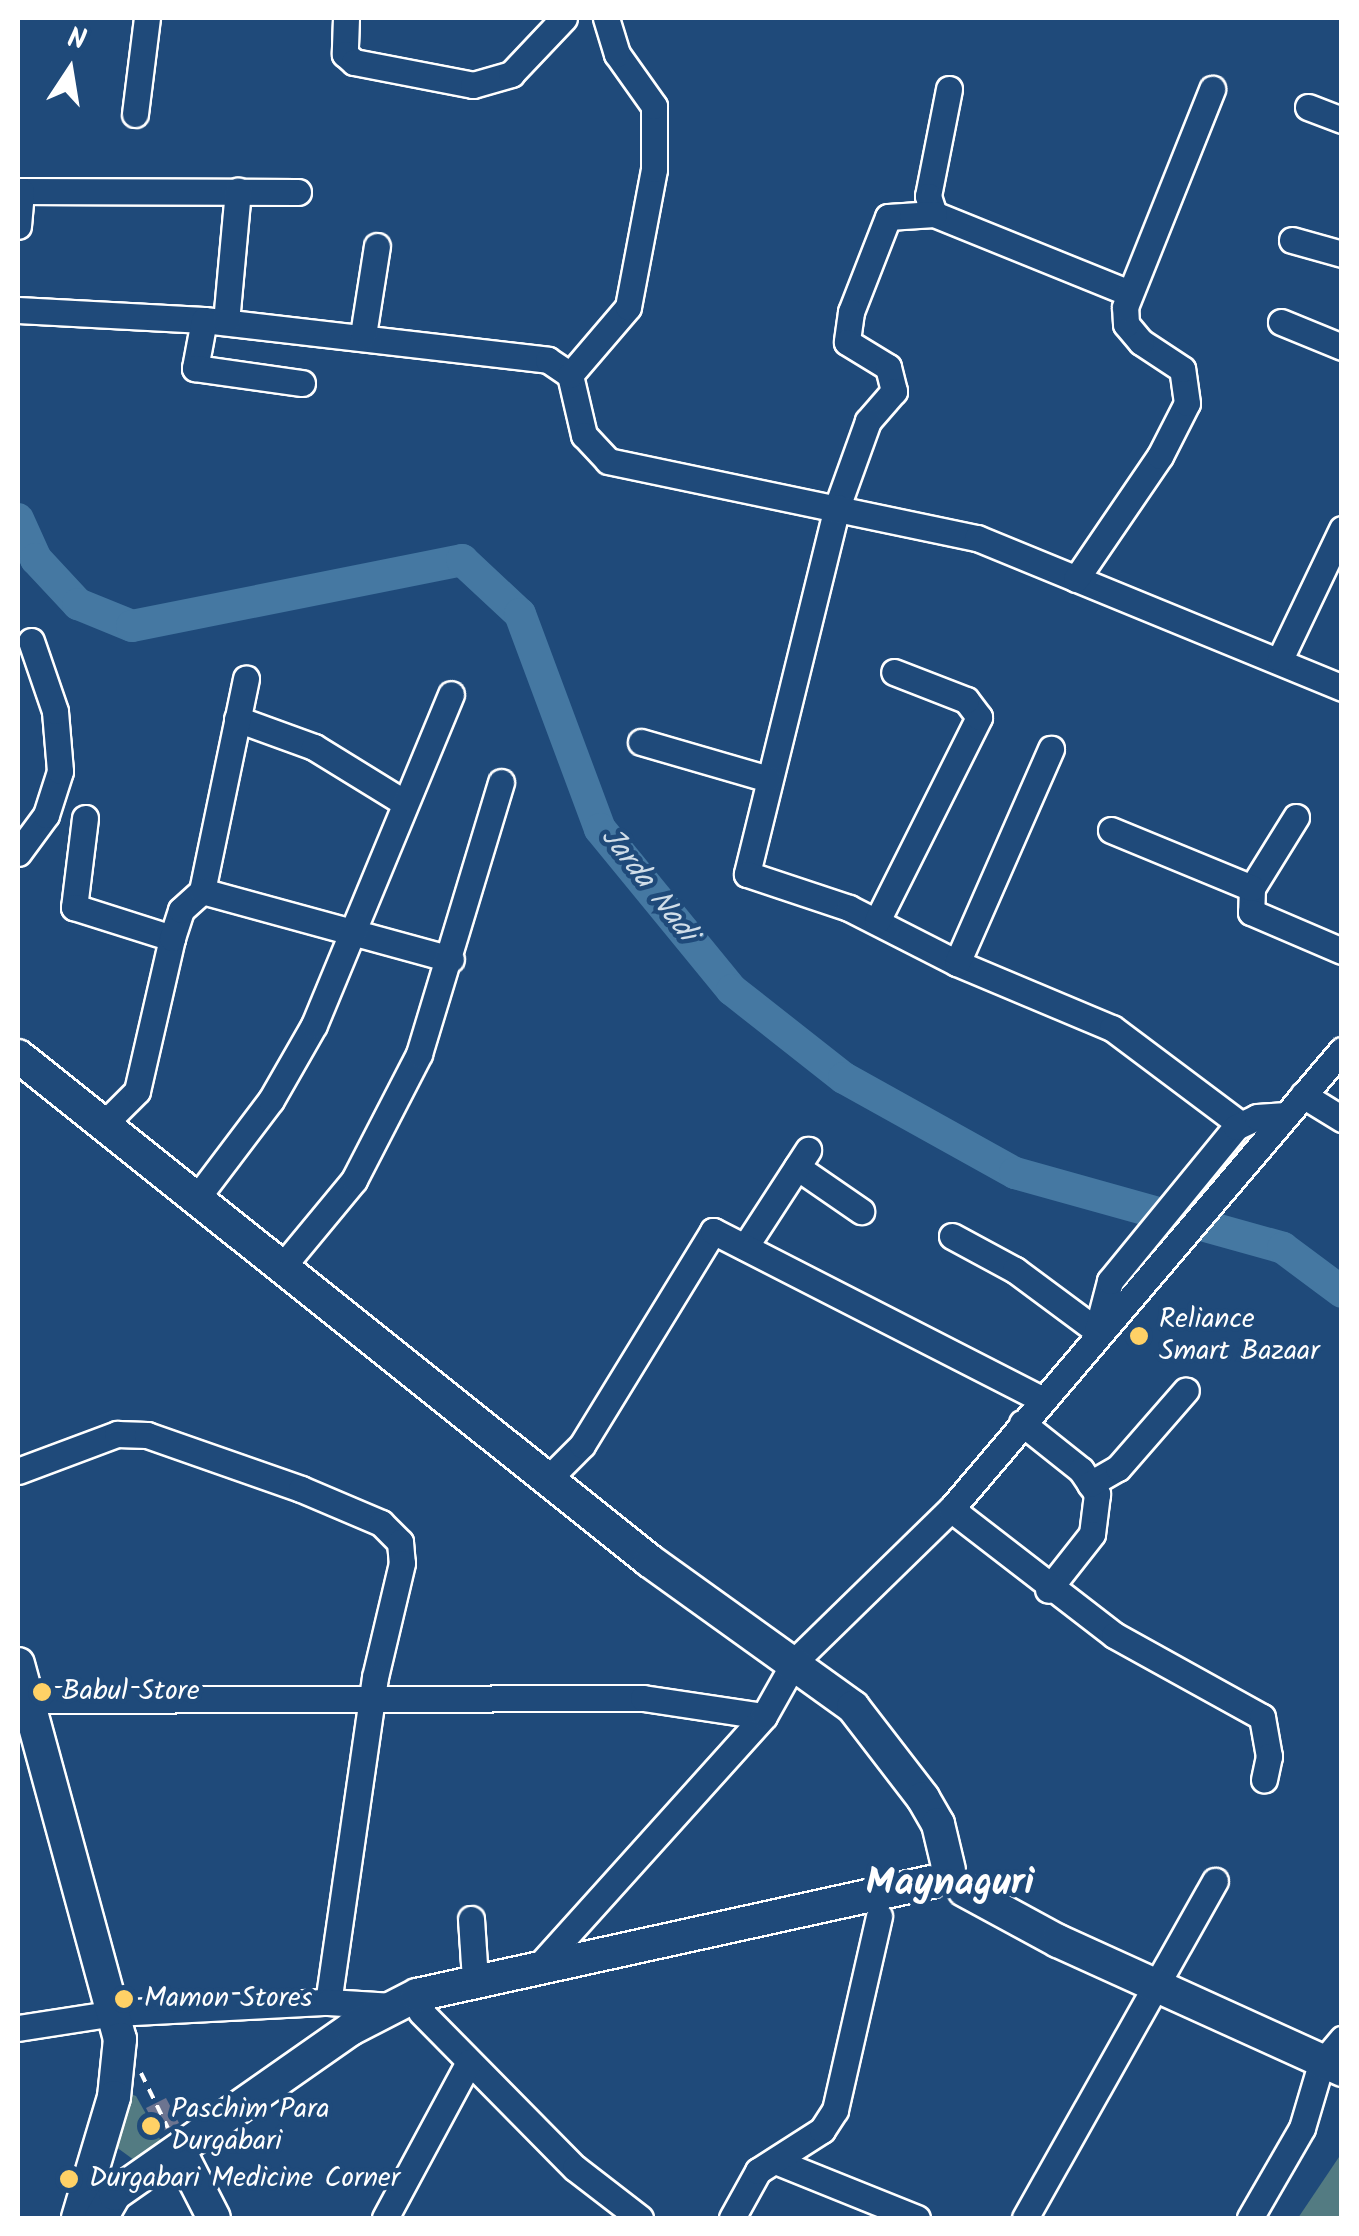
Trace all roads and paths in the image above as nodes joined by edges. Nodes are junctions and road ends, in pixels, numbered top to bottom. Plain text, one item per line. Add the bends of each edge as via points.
1 (147, 18) edge
2 (346, 18) edge
3 (564, 18) edge
4 (606, 18) edge
5 (949, 89) dead end
6 (1212, 89) dead end
7 (1308, 107) dead end
8 (135, 114) dead end
9 (1342, 120) edge
10 (19, 191) edge
11 (238, 192) junction
12 (298, 192) dead end
13 (934, 214) junction
14 (18, 226) edge
15 (1292, 240) dead end
16 (377, 246) dead end
17 (1342, 254) edge
18 (1130, 293) junction
19 (18, 310) edge
20 (215, 321) junction
21 (1281, 322) dead end
22 (362, 335) junction
23 (1342, 348) edge
24 (570, 375) junction
25 (302, 383) dead end
26 (837, 507) junction
27 (1342, 529) edge
28 (1076, 579) junction
29 (31, 641) dead end
30 (1280, 659) junction
31 (894, 672) dead end
32 (246, 679) dead end
33 (1342, 688) edge
34 (451, 694) dead end
35 (237, 720) junction
36 (641, 742) dead end
37 (1051, 748) dead end
38 (768, 779) junction
39 (501, 782) dead end
40 (406, 803) junction
41 (1296, 817) dead end
42 (85, 818) dead end
43 (1111, 830) dead end
44 (18, 853) edge
45 (1252, 888) junction
46 (202, 891) junction
47 (876, 921) junction
48 (353, 932) junction
49 (172, 938) junction
50 (1342, 951) edge
51 (451, 959) junction
52 (956, 963) junction
53 (1342, 1050) edge
54 (18, 1056) edge
55 (1303, 1095) junction
56 (1283, 1119) junction
57 (1342, 1119) edge
58 (104, 1125) junction
59 (1238, 1125) junction
60 (196, 1199) junction
61 (861, 1211) dead end
62 (952, 1236) dead end
63 (745, 1247) junction
64 (282, 1268) junction
65 (1097, 1331) junction
66 (1186, 1390) dead end
67 (1040, 1399) junction
68 (1022, 1423) junction
69 (18, 1471) edge
70 (548, 1478) junction
71 (1090, 1484) junction
72 (951, 1509) junction
73 (1048, 1590) junction
74 (795, 1661) junction
75 (18, 1664) edge
76 (374, 1696) junction
77 (23, 1701) edge
78 (764, 1716) junction
79 (1264, 1779) dead end
80 (1216, 1881) dead end
81 (945, 1885) junction
82 (879, 1916) junction
83 (471, 1919) dead end
84 (539, 1966) junction
85 (476, 1980) junction
86 (1156, 1987) junction
87 (328, 2002) junction
88 (407, 2009) junction
89 (115, 2013) junction
90 (18, 2028) edge
91 (1335, 2058) edge
92 (136, 2062) dead end
93 (469, 2062) junction
94 (183, 2159) junction
95 (775, 2160) junction
96 (95, 2217) edge
97 (214, 2218) edge
98 (385, 2218) edge
99 (640, 2218) edge
100 (732, 2218) edge
101 (917, 2218) edge
102 (1024, 2218) edge
103 (1250, 2218) edge

1 - 8 street
2 - 3 street via 345,54 354,62 473,84 511,74
4 - 24 street via 617,54 654,106 654,169 628,307
5 - 13 street via 928,196
6 - 18 street
7 - 9 street
10 - 11 street
10 - 14 street
11 - 12 street
11 - 20 street
13 - 18 street
13 - 26 street via 888,217 851,312 848,342 888,367 894,391 868,422
15 - 17 street
16 - 22 street
18 - 28 street via 1126,324 1182,369 1186,403 1160,456
19 - 20 street
20 - 22 street
20 - 25 street via 194,368
21 - 23 street
22 - 24 street via 529,355
24 - 26 street via 575,409 597,456
26 - 28 street via 977,538
26 - 38 street
27 - 30 street
28 - 30 street
29 - 44 street via 54,711 60,771 46,814
30 - 33 street
31 - 47 street via 966,700 979,717
32 - 35 street
34 - 40 street
35 - 40 street via 314,746
35 - 46 street
36 - 38 street
37 - 52 street
38 - 47 street via 747,874
39 - 51 street
40 - 48 street
41 - 45 street
42 - 49 street via 74,907
43 - 45 street
45 - 50 street via 1251,912 1268,924
46 - 48 street
46 - 49 street via 182,910
47 - 52 street
48 - 51 street
48 - 60 street via 292,1065
49 - 58 street via 137,1091
51 - 64 street via 388,1123 344,1194
52 - 59 street via 1135,1041
53 - 55 street
54 - 58 main road
55 - 56 street
55 - 57 street
56 - 59 street
56 - 65 street
58 - 60 main road
59 - 65 street via 1118,1269 1102,1296
60 - 64 main road
61 - 63 street via 802,1159
62 - 65 street via 1015,1270
63 - 67 street
63 - 70 street via 712,1231 582,1445
64 - 70 main road
65 - 67 street
66 - 71 street via 1118,1468
67 - 68 street
68 - 71 street
68 - 72 street
69 - 76 street via 130,1432 211,1453 380,1523 404,1549
70 - 74 main road via 650,1562
71 - 73 street via 1098,1508 1092,1534
72 - 73 street
72 - 74 street
73 - 79 street via 1114,1635 1262,1717 1270,1756
74 - 78 street
74 - 81 main road via 852,1707 904,1767 938,1824
75 - 77 main road
76 - 77 street
76 - 78 street via 692,1700
76 - 87 street
77 - 89 main road
78 - 84 street
80 - 86 street
81 - 82 main road
81 - 84 main road
81 - 86 main road
82 - 88 main road
82 - 95 street via 835,2110 822,2130
83 - 85 street
84 - 85 main road
85 - 88 main road
86 - 91 main road
86 - 102 street
87 - 88 street
87 - 89 street
88 - 93 street
88 - 94 main road
89 - 90 street
89 - 96 main road via 114,2097
91 - 103 street
92 - 94 path
93 - 98 street
93 - 99 street via 575,2168
94 - 96 main road via 129,2212
94 - 97 main road
95 - 100 street via 748,2182
95 - 101 street

